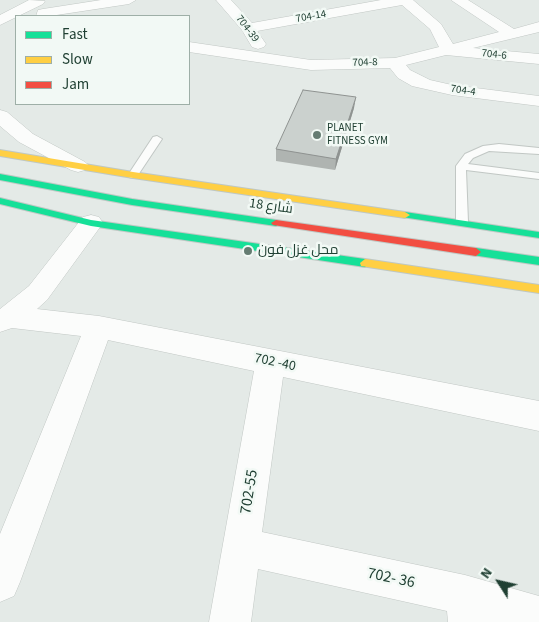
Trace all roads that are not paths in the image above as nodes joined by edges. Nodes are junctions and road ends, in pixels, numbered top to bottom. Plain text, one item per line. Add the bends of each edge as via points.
1 (125, 0) edge
2 (223, 0) edge
3 (404, 0) edge
4 (458, 0) edge
5 (41, 8) edge
6 (16, 15) edge
7 (539, 27) edge
8 (248, 28) junction
9 (511, 33) junction
10 (190, 47) edge
11 (449, 51) junction
12 (539, 59) edge
13 (268, 60) junction
14 (395, 62) junction
15 (539, 101) edge
16 (0, 116) edge
17 (157, 139) dead end
18 (539, 151) edge
19 (0, 153) edge
20 (78, 166) junction
21 (461, 166) junction
22 (133, 175) junction
23 (539, 176) edge
24 (0, 177) edge
25 (0, 201) edge
26 (462, 222) junction
27 (91, 223) junction
28 (539, 235) edge
29 (539, 261) edge
30 (539, 289) edge
31 (5, 319) edge
32 (100, 327) junction
33 (270, 362) junction
34 (539, 416) edge
35 (242, 547) junction
36 (0, 582) edge
37 (467, 609) edge
38 (539, 616) edge
39 (230, 622) edge

1 - 5 street
2 - 8 street, 704-39
3 - 8 street, 704-14
3 - 11 street via 436,27
4 - 9 street
5 - 6 street
7 - 9 street, 704-8
8 - 13 street, 704-39
9 - 11 street, 704-8
10 - 13 street, 704-8
11 - 12 street, 704-6
11 - 14 street, 704-8
13 - 14 street, 704-8 via 311,65
14 - 15 street, 704-4 via 404,74 424,84
16 - 20 street via 26,138
17 - 22 lane
18 - 21 lane via 487,148 469,156
19 - 20 street, شارع 18
20 - 22 street, شارع 18
21 - 23 lane
21 - 26 lane
22 - 26 street, شارع 18
24 - 29 street, شارع 18 via 132,202
25 - 27 street
26 - 28 street, شارع 18
27 - 30 street
27 - 31 street via 38,293
31 - 32 street, 702 -40
32 - 33 street, 702 -40
32 - 36 street
33 - 34 street, 702 -40
33 - 35 street, 702-55
35 - 37 street, 702- 36
35 - 39 street, 702-55
37 - 38 street, 702- 36

